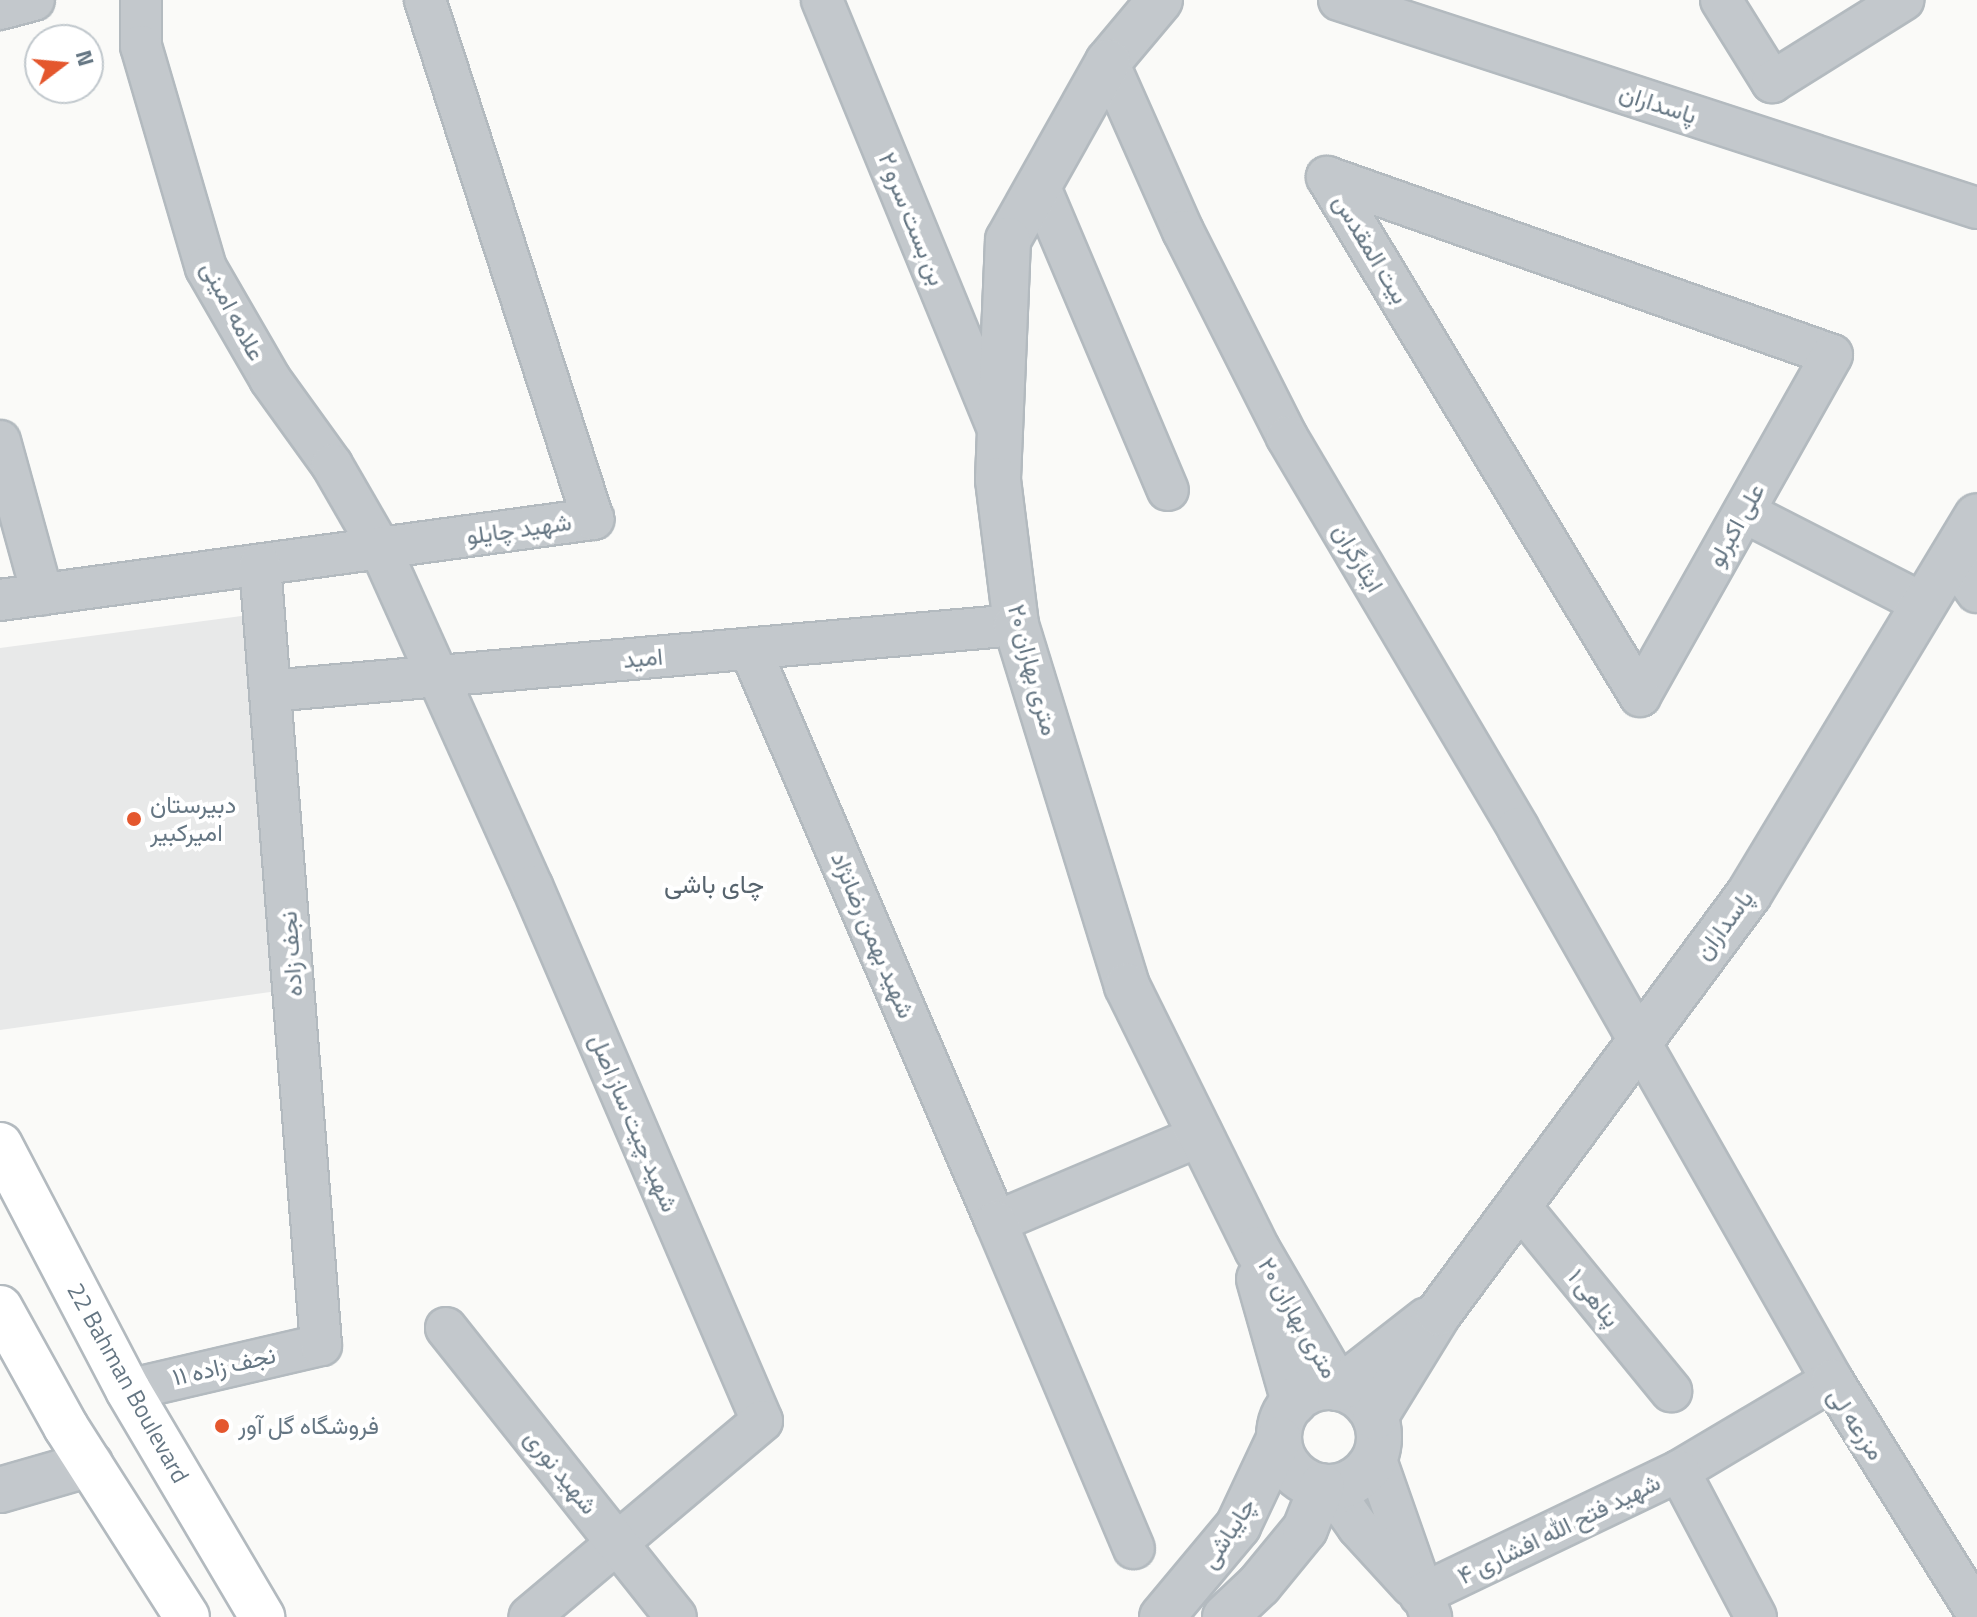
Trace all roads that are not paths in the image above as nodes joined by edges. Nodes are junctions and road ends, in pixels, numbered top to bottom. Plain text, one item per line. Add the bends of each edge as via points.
1 (34, 0) edge
2 (141, 0) edge
3 (425, 0) edge
4 (822, 0) edge
5 (1339, 0) edge
6 (1721, 0) edge
7 (1903, 0) edge
8 (1151, 3) edge
9 (0, 9) edge
10 (1108, 62) junction
11 (1039, 185) junction
12 (1977, 208) edge
13 (1832, 355) joint
14 (1002, 438) junction
15 (0, 441) edge
16 (1168, 490) dead end
17 (1744, 512) junction
18 (1977, 516) edge
19 (380, 548) junction
20 (260, 564) junction
21 (1965, 575) edge
22 (42, 594) junction
23 (0, 600) edge
24 (1924, 604) junction
25 (1016, 625) junction
26 (750, 649) junction
27 (435, 677) junction
28 (270, 691) junction
29 (1640, 696) joint
30 (1638, 1039) junction
31 (1202, 1135) junction
32 (0, 1145) edge
33 (1518, 1204) junction
34 (996, 1222) junction
35 (1257, 1249) junction
36 (0, 1308) edge
37 (1439, 1313) junction
38 (446, 1328) dead end
39 (321, 1345) joint
40 (1832, 1380) junction
41 (1339, 1388) junction
42 (128, 1390) junction
43 (1671, 1391) dead end
44 (1287, 1421) junction
45 (1375, 1437) junction
46 (90, 1464) junction
47 (1679, 1471) junction
48 (1326, 1487) junction
49 (0, 1490) edge
50 (617, 1543) junction
51 (1134, 1548) dead end
52 (1426, 1606) edge
53 (1977, 1613) edge
54 (187, 1617) edge
55 (262, 1617) edge
56 (529, 1617) edge
57 (676, 1617) edge
58 (1162, 1617) edge
59 (1225, 1617) edge
60 (1756, 1617) edge

1 - 9 street
2 - 19 street, علامه امینی via 141,46 206,268 270,379 332,465
3 - 19 street, شهید چایلو via 593,519
4 - 14 street, بن بست سرو ۲
5 - 12 street, پاسداران
6 - 7 street via 1772,82
8 - 10 street, ۲۰ متری بهاران
10 - 11 street, ۲۰ متری بهاران
10 - 30 street, ایثارگران via 1183,231 1287,437
11 - 14 street, ۲۰ متری بهاران via 1008,240
11 - 16 street
13 - 17 street, علی اکبرلو
13 - 29 street, بیت المقدس via 1327,177
14 - 25 street, ۲۰ متری بهاران via 998,480
15 - 22 street
17 - 24 street
17 - 29 street, علی اکبرلو
18 - 21 street, پاسداران
19 - 20 street, شهید چایلو
19 - 27 street, شهید چیت ساز اصل
20 - 22 street, شهید چایلو
20 - 28 street, نجف زاده
21 - 24 street, پاسداران
22 - 23 street, شهید چایلو
24 - 30 street, پاسداران via 1749,894
25 - 26 street, امید
25 - 31 street, ۲۰ متری بهاران via 1127,986
26 - 27 street, امید
26 - 34 street, شهید بهمن رضانژاد
27 - 28 street, امید
27 - 50 street, شهید چیت ساز اصل via 532,886 762,1421
28 - 39 street, نجف زاده
30 - 33 street, پاسداران
30 - 40 street, ایثارگران
31 - 34 street
31 - 35 street, ۲۰ متری بهاران
32 - 42 main road, 22 Bahman Boulevard
33 - 37 street, پاسداران
33 - 43 street, پناهی ۱
34 - 51 street, شهید بهمن رضانژاد
35 - 41 street, ۲۰ متری بهاران
35 - 44 street, ۲۰ متری بهاران via 1260,1295
36 - 46 main road
37 - 41 street, پاسداران
37 - 45 street, پاسداران
38 - 50 street, شهید نوری
39 - 42 street, نجف زاده ۱۱
40 - 47 street, مزرعه لی
40 - 53 street, مزرعه لی
41 - 44 street via 1314,1389
41 - 45 street via 1367,1404
42 - 55 main road, 22 Bahman Boulevard
44 - 48 street via 1292,1471
44 - 58 street, چایباشی via 1238,1526
45 - 48 street via 1357,1479
45 - 52 street
46 - 49 street
46 - 54 main road
47 - 52 street, شهید فتح الله افشاری ۴
47 - 60 street, شهید فتح الله افشاری ۴
48 - 52 street
48 - 59 street, چایباشی via 1305,1529
50 - 56 street, شهید چیت ساز اصل
50 - 57 street, شهید نوری

